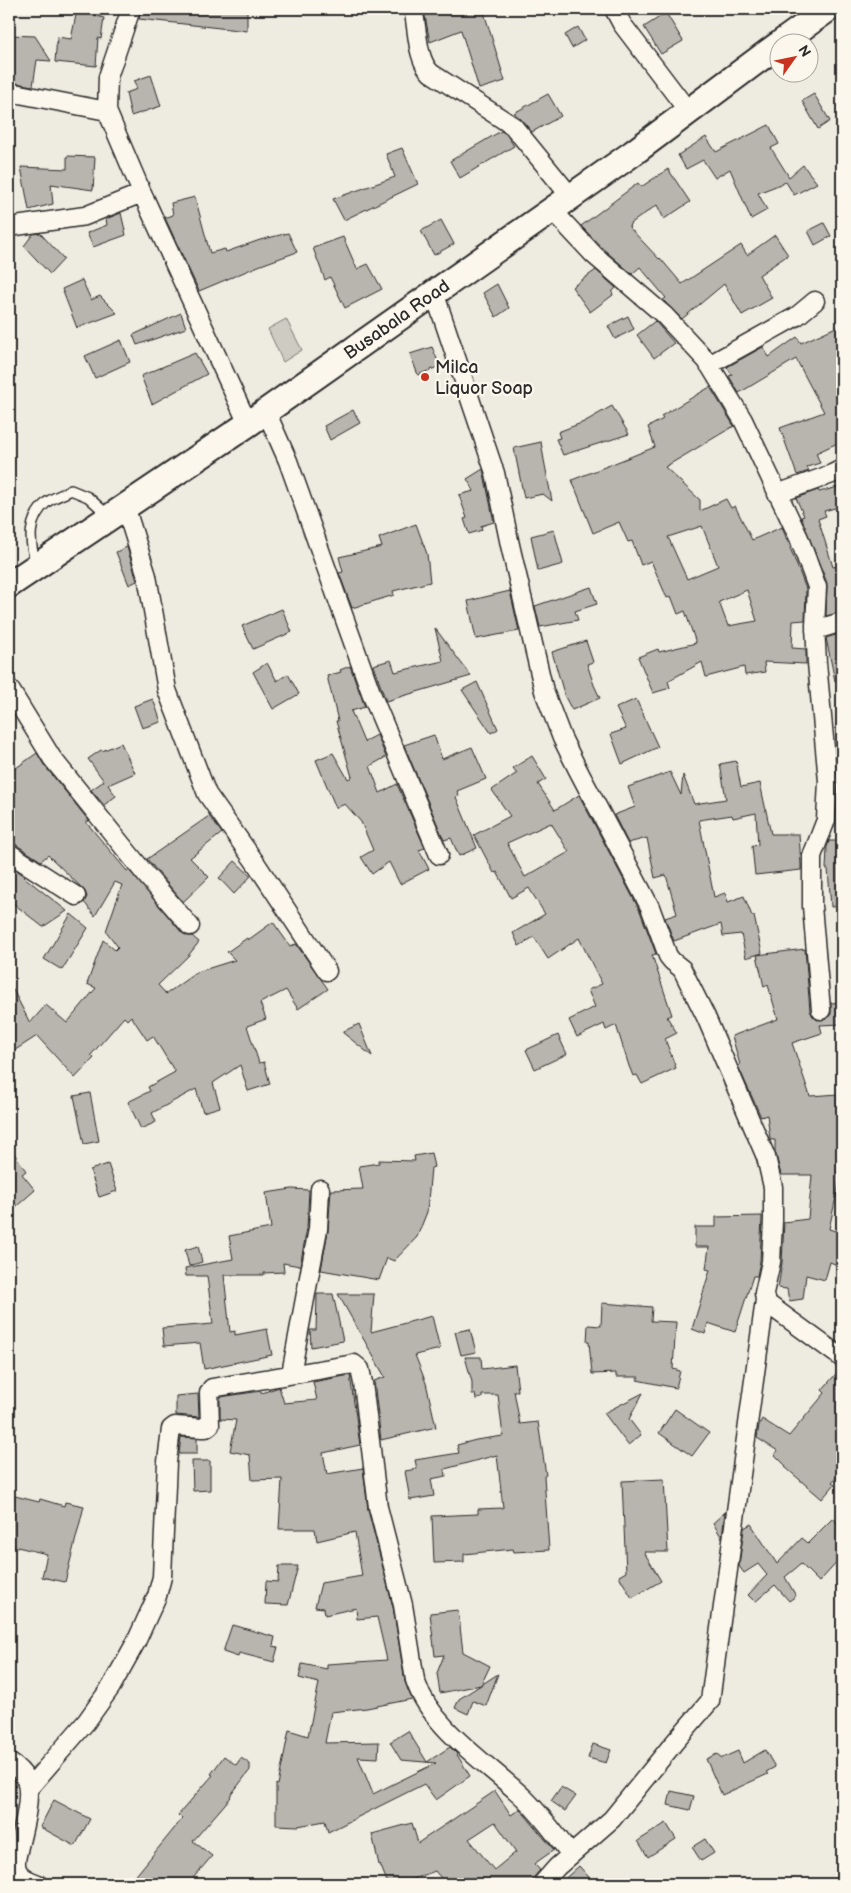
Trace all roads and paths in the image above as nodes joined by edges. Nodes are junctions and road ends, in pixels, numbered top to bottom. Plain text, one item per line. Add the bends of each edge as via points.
1 (131, 9) edge
2 (413, 9) edge
3 (614, 9) edge
4 (828, 9) edge
5 (796, 32) edge
6 (768, 52) edge
7 (9, 92) edge
8 (107, 111) junction
9 (688, 111) junction
10 (142, 193) junction
11 (561, 204) junction
12 (9, 227) edge
13 (434, 292) junction
14 (815, 301) dead end
15 (709, 365) junction
16 (257, 417) junction
17 (842, 468) edge
18 (777, 494) junction
19 (118, 512) junction
20 (36, 566) junction
21 (9, 585) edge
22 (842, 622) edge
23 (815, 630) junction
24 (9, 688) edge
25 (9, 852) edge
26 (439, 855) dead end
27 (76, 896) dead end
28 (190, 926) dead end
29 (327, 971) dead end
30 (821, 1010) dead end
31 (320, 1189) dead end
32 (765, 1300) junction
33 (842, 1358) edge
34 (291, 1374) junction
35 (9, 1762) edge
36 (28, 1788) junction
37 (571, 1855) junction
38 (38, 1884) edge
39 (542, 1884) edge

1 - 8 street via 108,77
2 - 11 street via 424,66 513,126
3 - 9 street
4 - 5 street
6 - 9 street, Busabala Road
7 - 8 street
8 - 10 street
9 - 11 street, Busabala Road
10 - 12 street via 85,216
10 - 16 street
11 - 13 street, Busabala Road
11 - 15 street via 594,255 664,315 690,340
13 - 16 street, Busabala Road
13 - 32 street via 495,472 544,691 562,738 650,908 668,956 682,969 706,1017 766,1157 773,1187 773,1221
14 - 15 street via 797,316
15 - 18 street via 743,420
16 - 19 street, Busabala Road
16 - 26 street via 288,461 373,698
17 - 18 street
18 - 23 street via 799,538 817,587
19 - 20 street, Busabala Road
19 - 20 lane via 71,490 48,501 32,526 30,542
19 - 29 street via 147,576 167,690 206,794
20 - 21 street, Busabala Road
22 - 23 street
23 - 30 street via 828,781 826,820 812,856 812,906
24 - 28 street via 57,765
25 - 27 street
31 - 34 street via 318,1229
32 - 33 street
32 - 37 street via 710,1701 612,1819
34 - 36 street via 212,1388 209,1393 210,1425 206,1428 175,1426 171,1429 162,1577 157,1596 111,1687 86,1722
34 - 37 street via 349,1364 360,1369 378,1506 403,1605 419,1692 427,1706 461,1743 544,1819
35 - 36 street via 26,1778
36 - 38 street via 17,1869 25,1879
37 - 39 street

